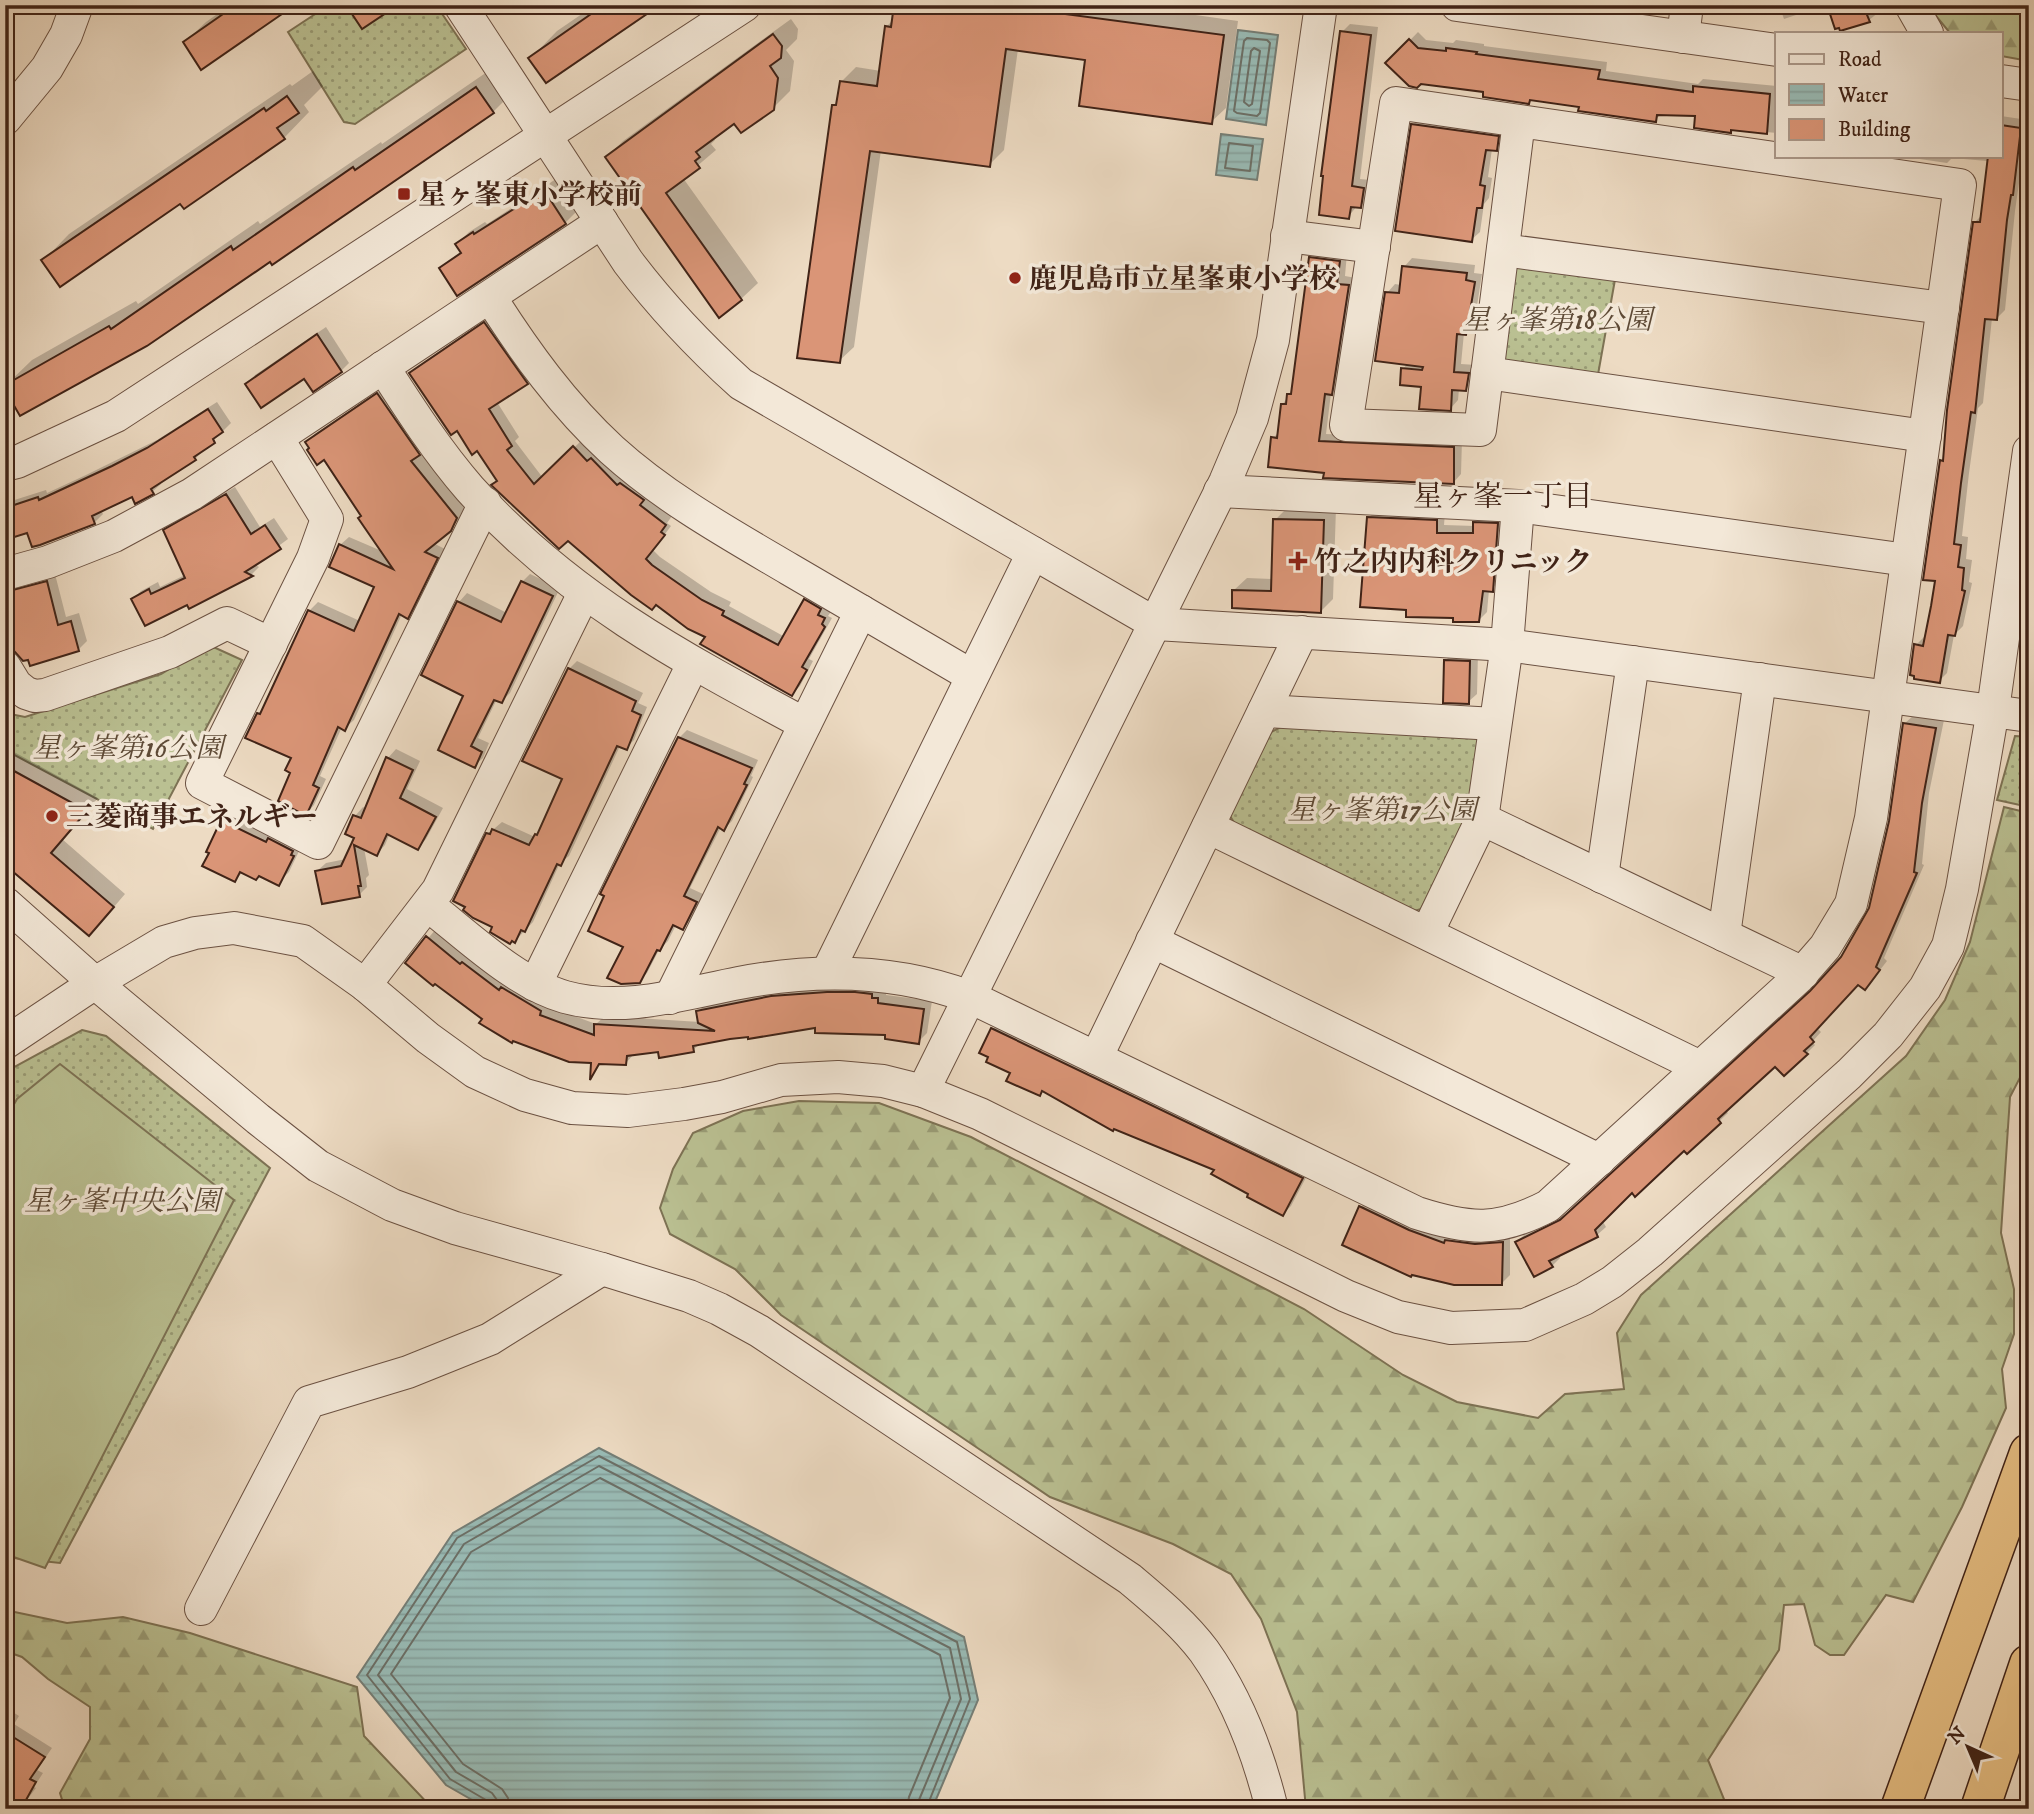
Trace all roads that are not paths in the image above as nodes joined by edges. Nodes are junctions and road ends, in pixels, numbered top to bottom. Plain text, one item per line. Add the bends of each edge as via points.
1 (78, 5) edge
2 (460, 5) edge
3 (745, 5) edge
4 (1321, 5) edge
5 (1457, 5) edge
6 (1687, 5) edge
7 (1911, 5) edge
8 (1926, 32) edge
9 (1683, 37) junction
10 (1775, 50) edge
11 (2002, 81) edge
12 (2029, 85) edge
13 (5, 120) edge
14 (1519, 121) junction
15 (545, 134) junction
16 (602, 222) junction
17 (1287, 236) junction
18 (1374, 247) junction
19 (1503, 250) junction
20 (489, 296) junction
21 (1942, 308) junction
22 (383, 367) junction
23 (1487, 373) junction
24 (1925, 436) junction
25 (277, 438) junction
26 (2029, 451) edge
27 (5, 465) edge
28 (1220, 491) junction
29 (485, 503) junction
30 (1518, 506) junction
31 (1033, 553) junction
32 (1908, 559) junction
33 (5, 574) edge
34 (584, 593) junction
35 (861, 611) junction
36 (1156, 624) junction
37 (1302, 632) junction
38 (271, 643) junction
39 (1507, 645) junction
40 (1633, 662) junction
41 (693, 664) junction
42 (5, 667) edge
43 (972, 676) junction
44 (1760, 679) junction
45 (1888, 696) junction
46 (1993, 710) junction
47 (1264, 711) junction
48 (2029, 716) edge
49 (805, 724) junction
50 (1495, 724) junction
51 (1482, 818) junction
52 (1208, 827) junction
53 (1602, 877) junction
54 (5, 903) edge
55 (429, 906) junction
56 (1427, 933) junction
57 (1724, 935) junction
58 (1153, 941) junction
59 (827, 973) junction
60 (1802, 973) junction
61 (95, 983) junction
62 (365, 985) junction
63 (536, 985) junction
64 (970, 997) junction
65 (670, 998) junction
66 (5, 1043) edge
67 (1096, 1058) junction
68 (1700, 1067) junction
69 (923, 1091) junction
70 (1599, 1160) junction
71 (602, 1269) junction
72 (2029, 1453) edge
73 (201, 1609) dead end
74 (2029, 1664) edge
75 (1272, 1809) edge
76 (1900, 1809) edge
77 (1980, 1809) edge

1 - 13 street via 47,68
2 - 15 street
3 - 15 street
4 - 17 street
5 - 9 street
6 - 9 street
7 - 8 street
9 - 10 street
11 - 12 street
14 - 18 street via 1396,103
14 - 19 street
14 - 21 street via 1960,185
15 - 16 street
15 - 27 street via 116,416
16 - 20 street
16 - 31 street via 659,302 741,384
17 - 18 street
17 - 28 street via 1266,373
18 - 23 street via 1346,425 1480,430
19 - 21 street
19 - 23 street
20 - 22 street
20 - 35 street via 553,389 613,450 715,525
21 - 24 street
22 - 25 street
22 - 29 street via 427,436
23 - 24 street
24 - 32 street
25 - 33 street via 141,523 68,555
25 - 38 street via 327,519
26 - 46 street
28 - 30 street
28 - 36 street
29 - 34 street via 541,559
29 - 38 street via 318,843 202,783
30 - 32 street
30 - 39 street
31 - 36 street
31 - 43 street
32 - 45 street
34 - 41 street
34 - 55 street
35 - 43 street
35 - 49 street
36 - 37 street
36 - 64 street
37 - 39 street
37 - 47 street
38 - 42 street via 228,623 170,653 35,696 16,685
39 - 40 street
39 - 50 street
40 - 44 street
40 - 53 street
41 - 49 street
41 - 63 street
43 - 59 street
44 - 45 street
44 - 57 street
45 - 46 street
45 - 60 street via 1871,818 1851,904 1825,947
46 - 48 street
46 - 69 street via 1962,890 1948,946 1925,988 1849,1074 1650,1252 1584,1299 1525,1325 1451,1328 1398,1317 1346,1296 980,1114
47 - 50 street
47 - 52 street
49 - 65 street
50 - 51 street
51 - 53 street
51 - 56 street
52 - 56 street
52 - 58 street
53 - 57 street
54 - 61 street
55 - 62 street
55 - 63 street
56 - 68 street
57 - 60 street
58 - 67 street
58 - 70 street
59 - 64 street via 902,978 937,984
59 - 65 street via 741,983
60 - 68 street
61 - 62 street via 164,942 234,928 303,941
61 - 66 street
61 - 71 street via 318,1166 392,1205 455,1228
62 - 69 street via 475,1072 572,1108 628,1111 696,1102 781,1080 838,1077
63 - 65 street via 565,997 601,1003
64 - 67 street
64 - 69 street
67 - 70 street via 1388,1200 1447,1222 1494,1226 1522,1220 1548,1206
68 - 70 street
71 - 73 street via 490,1339 309,1402
71 - 75 street via 689,1296 760,1331 1130,1580 1203,1649 1247,1727
72 - 76 highway
74 - 77 highway

